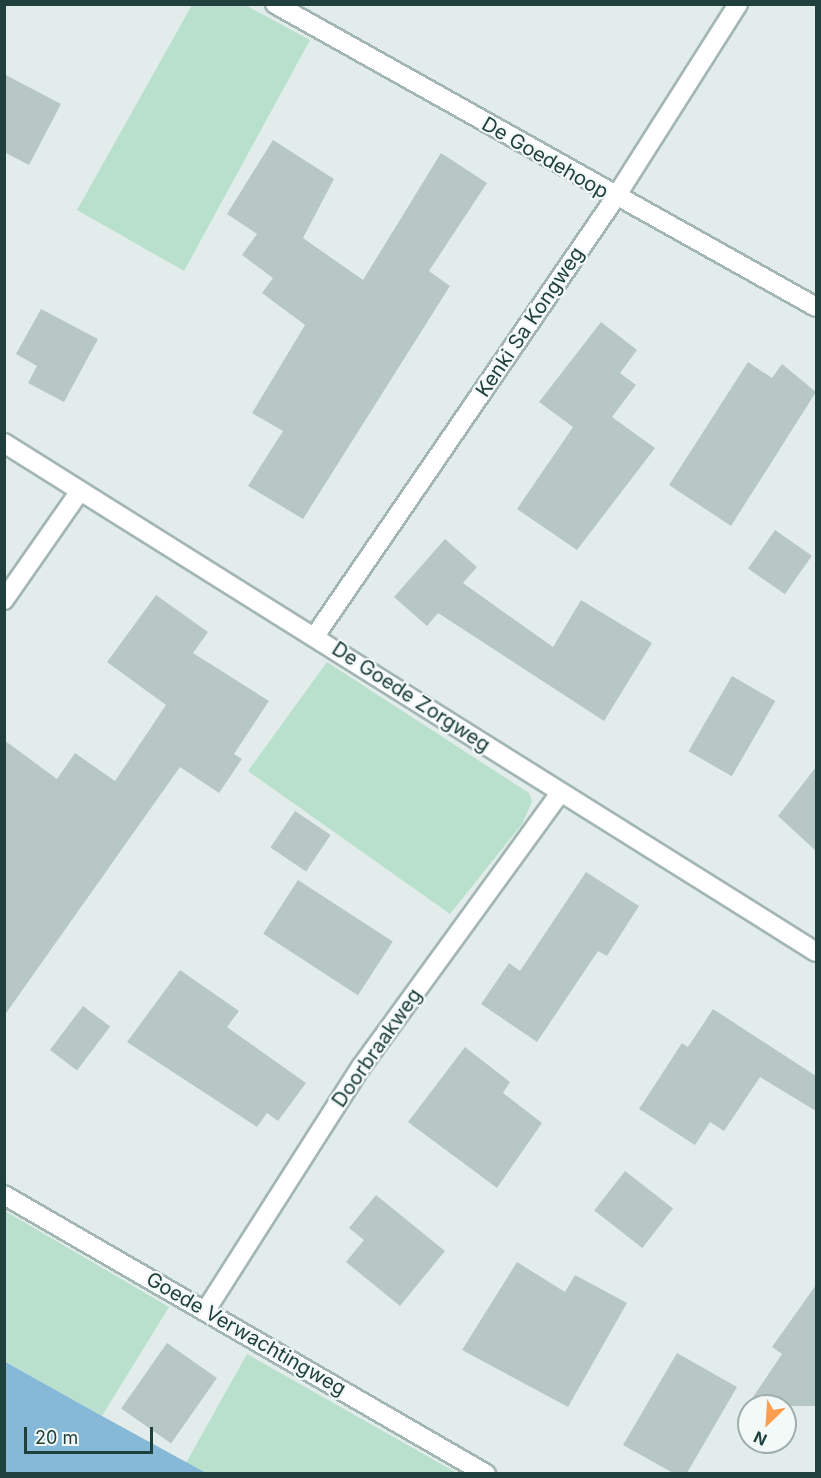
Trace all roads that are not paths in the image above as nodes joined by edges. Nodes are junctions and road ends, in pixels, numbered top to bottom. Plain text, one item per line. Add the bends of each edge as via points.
1 (275, 4) edge
2 (738, 4) edge
3 (615, 198) junction
4 (816, 307) edge
5 (4, 443) edge
6 (80, 491) junction
7 (4, 600) edge
8 (315, 636) junction
9 (560, 794) junction
10 (816, 952) edge
11 (4, 1195) edge
12 (206, 1310) junction
13 (486, 1473) edge

1 - 3 street, De Goedehoop
2 - 3 street, Kenki Sa Kongweg
3 - 4 street, De Goedehoop
3 - 8 street, Kenki Sa Kongweg
5 - 6 street, De Goede Zorgweg
6 - 7 street
6 - 8 street, De Goede Zorgweg
8 - 9 street, De Goede Zorgweg
9 - 10 street, De Goede Zorgweg
9 - 12 street, Doorbraakweg via 362,1067
11 - 12 street, Goede Verwachtingweg
12 - 13 street, Goede Verwachtingweg

